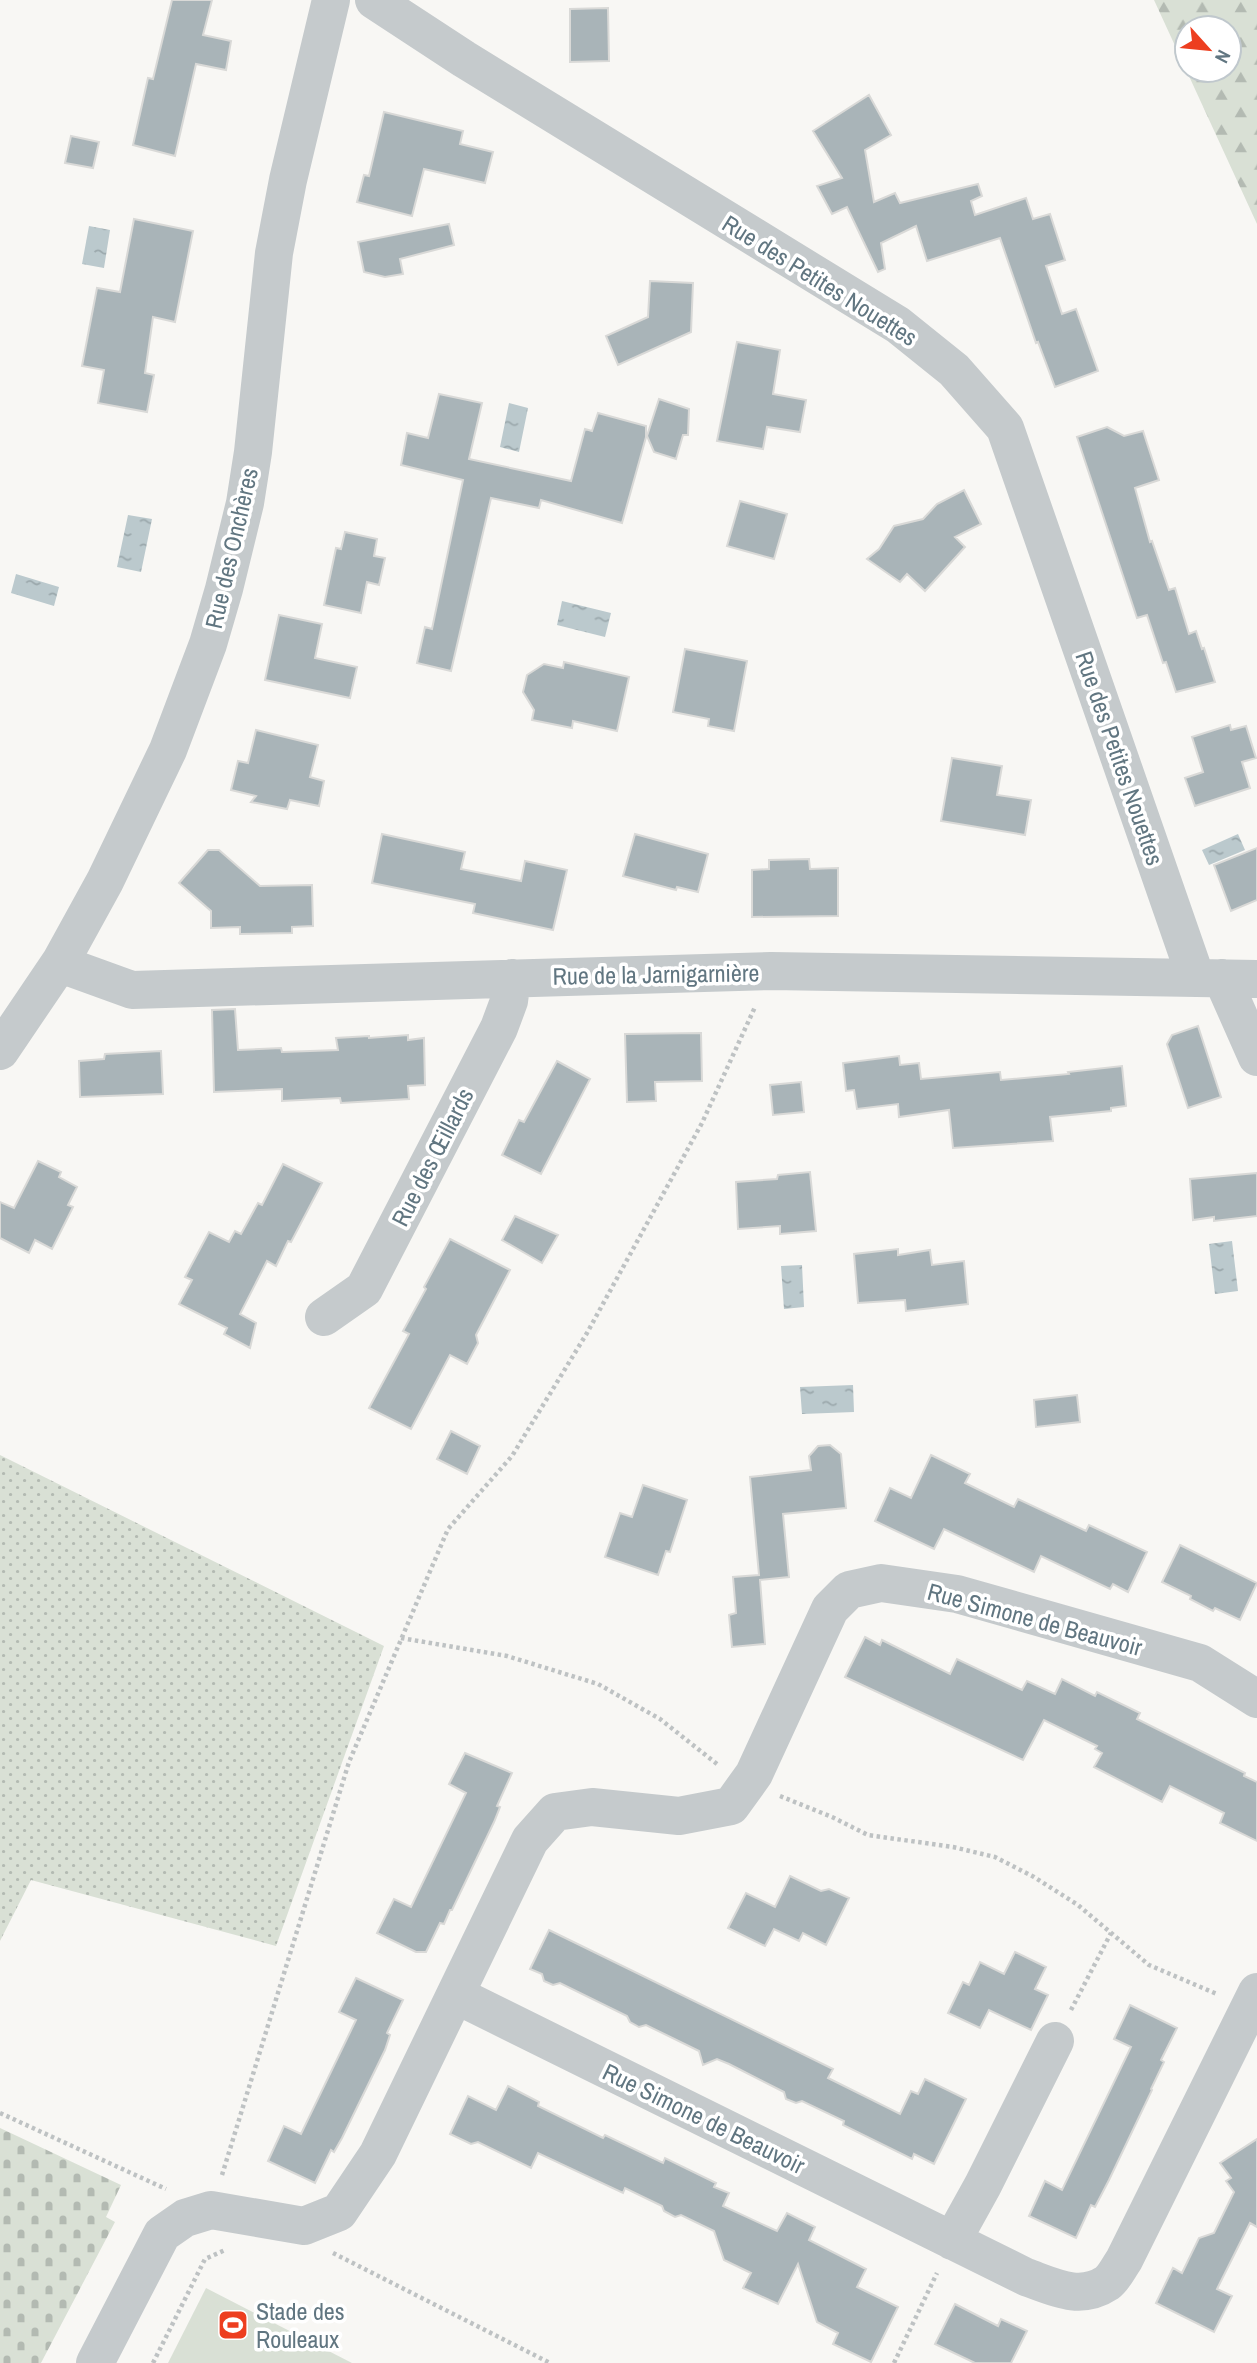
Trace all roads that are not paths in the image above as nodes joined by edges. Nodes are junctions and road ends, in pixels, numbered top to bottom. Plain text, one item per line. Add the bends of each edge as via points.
1 (331, 0) edge
2 (374, 0) edge
3 (61, 961) junction
4 (512, 978) junction
5 (1225, 978) edge
6 (0, 1051) edge
7 (1257, 1057) edge
8 (324, 1317) dead end
9 (1257, 1699) edge
10 (456, 1995) junction
11 (1253, 1999) edge
12 (1055, 2041) road end
13 (952, 2241) junction
14 (95, 2363) edge

1 - 3 street, Rue des Onchères via 288,180 268,304 253,452 224,589 168,750
2 - 5 street, Rue des Petites Nouettes via 898,325 954,370 1005,428
3 - 4 street, Rue de la Jarnigarnière via 132,990
3 - 6 street, Rue des Onchères
4 - 5 street, Rue de la Jarnigarnière via 771,971
4 - 8 street, Rue des Œillards via 499,1028 364,1289
5 - 7 street, Rue des Petites Nouettes
9 - 10 street, Rue Simone de Beauvoir via 1200,1663 957,1594 881,1583 849,1590 830,1609 754,1774 730,1806 679,1816 592,1807 555,1812 530,1840
10 - 13 street, Rue Simone de Beauvoir
10 - 14 street, Rue Simone de Beauvoir via 377,2154 340,2211 304,2226 211,2210 185,2218 162,2234
11 - 13 street, Rue Simone de Beauvoir via 1109,2282 1087,2293 1062,2290
12 - 13 street

